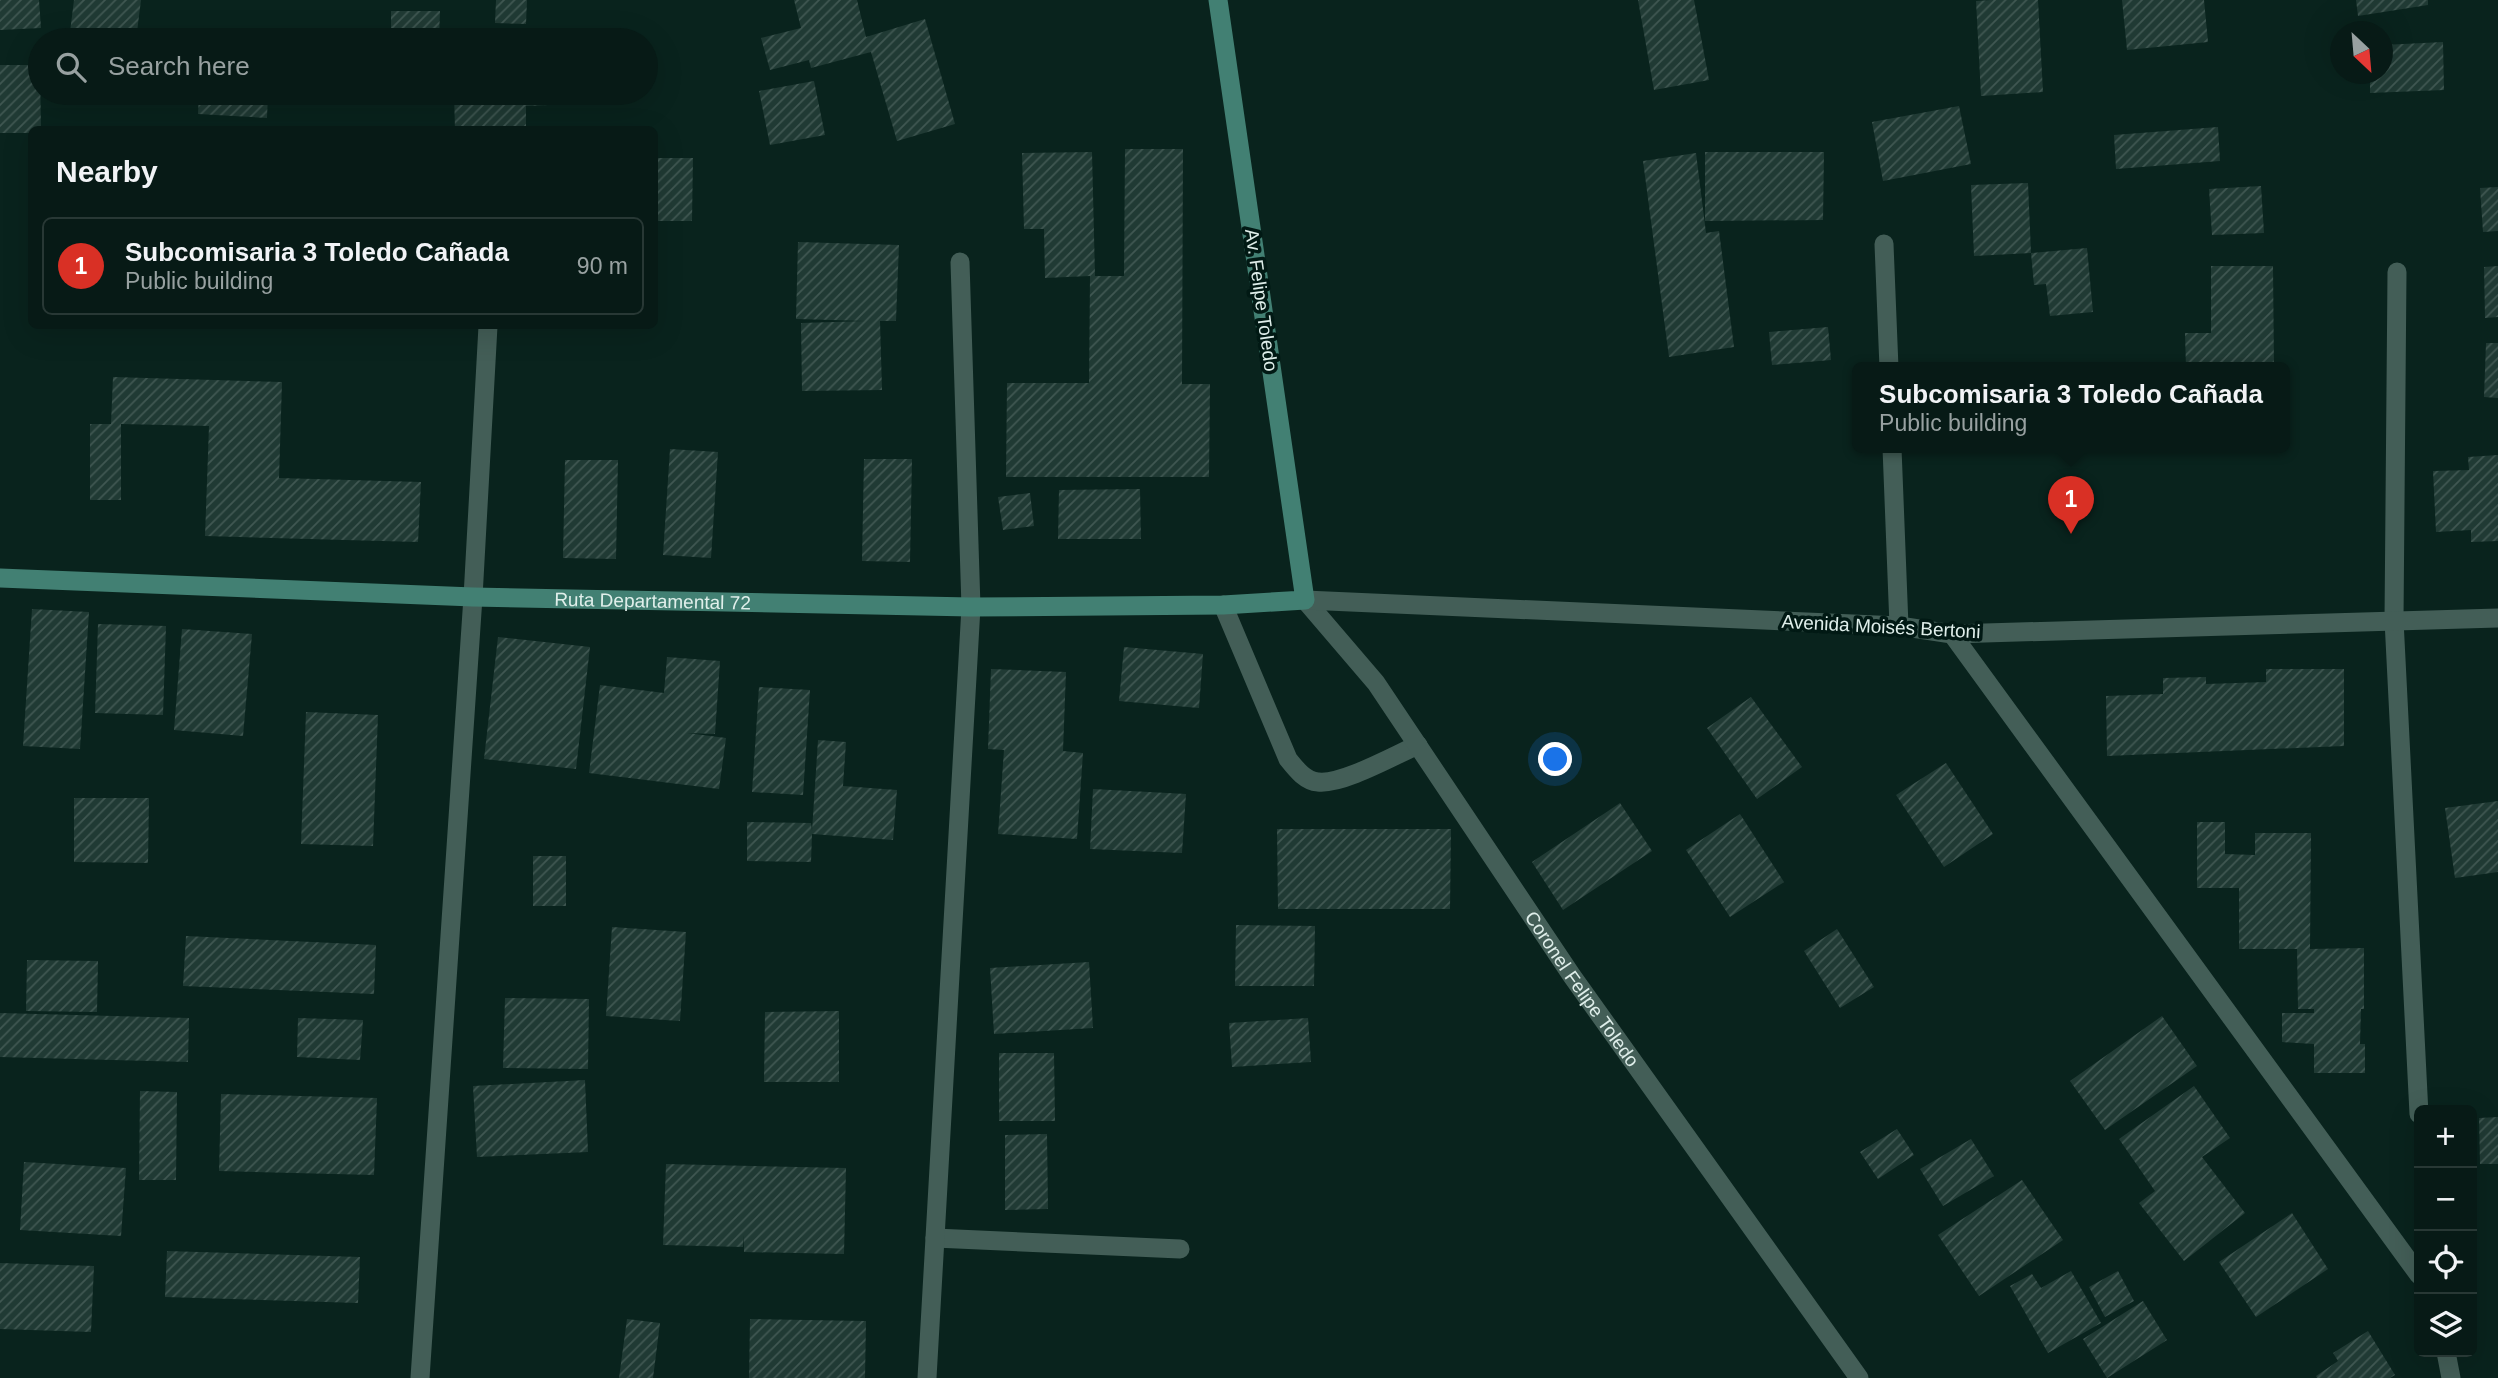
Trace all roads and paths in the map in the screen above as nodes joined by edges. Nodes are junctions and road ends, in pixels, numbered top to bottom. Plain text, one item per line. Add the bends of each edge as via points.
1 (1218, 0) edge
2 (1885, 244) dead end
3 (960, 262) dead end
4 (2397, 272) dead end
5 (488, 329) edge
6 (1889, 362) edge
7 (1892, 453) edge
8 (0, 578) edge
9 (474, 597) junction
10 (1305, 600) junction
11 (1223, 605) junction
12 (971, 607) junction
13 (2498, 618) edge
14 (2394, 620) junction
15 (1899, 626) junction
16 (1952, 634) junction
17 (1418, 745) junction
18 (2419, 1105) edge
19 (935, 1238) junction
20 (1180, 1249) dead end
21 (2414, 1268) edge
22 (2447, 1357) edge
23 (420, 1378) edge
24 (927, 1378) edge
25 (1859, 1378) edge
26 (2451, 1378) edge

1 - 10 main road, Av. Felipe Toledo
2 - 6 street
3 - 12 street
4 - 14 street
5 - 9 street
7 - 15 street
8 - 9 main road, Ruta Departamental 72
9 - 12 main road, Ruta Departamental 72
9 - 23 street
10 - 11 main road, Ruta Departamental 72
10 - 15 street, Avenida Moisés Bertoni
10 - 17 street, Coronel Felipe Toledo via 1376,683
11 - 12 main road, Ruta Departamental 72
11 - 17 street via 1288,759 1299,774 1318,783 1336,780
12 - 19 street
13 - 14 street, Avenida Moisés Bertoni
14 - 16 street, Avenida Moisés Bertoni
14 - 18 street
15 - 16 street, Avenida Moisés Bertoni
16 - 21 street
17 - 25 street, Coronel Felipe Toledo via 1572,976
19 - 20 street
19 - 24 street
22 - 26 street

